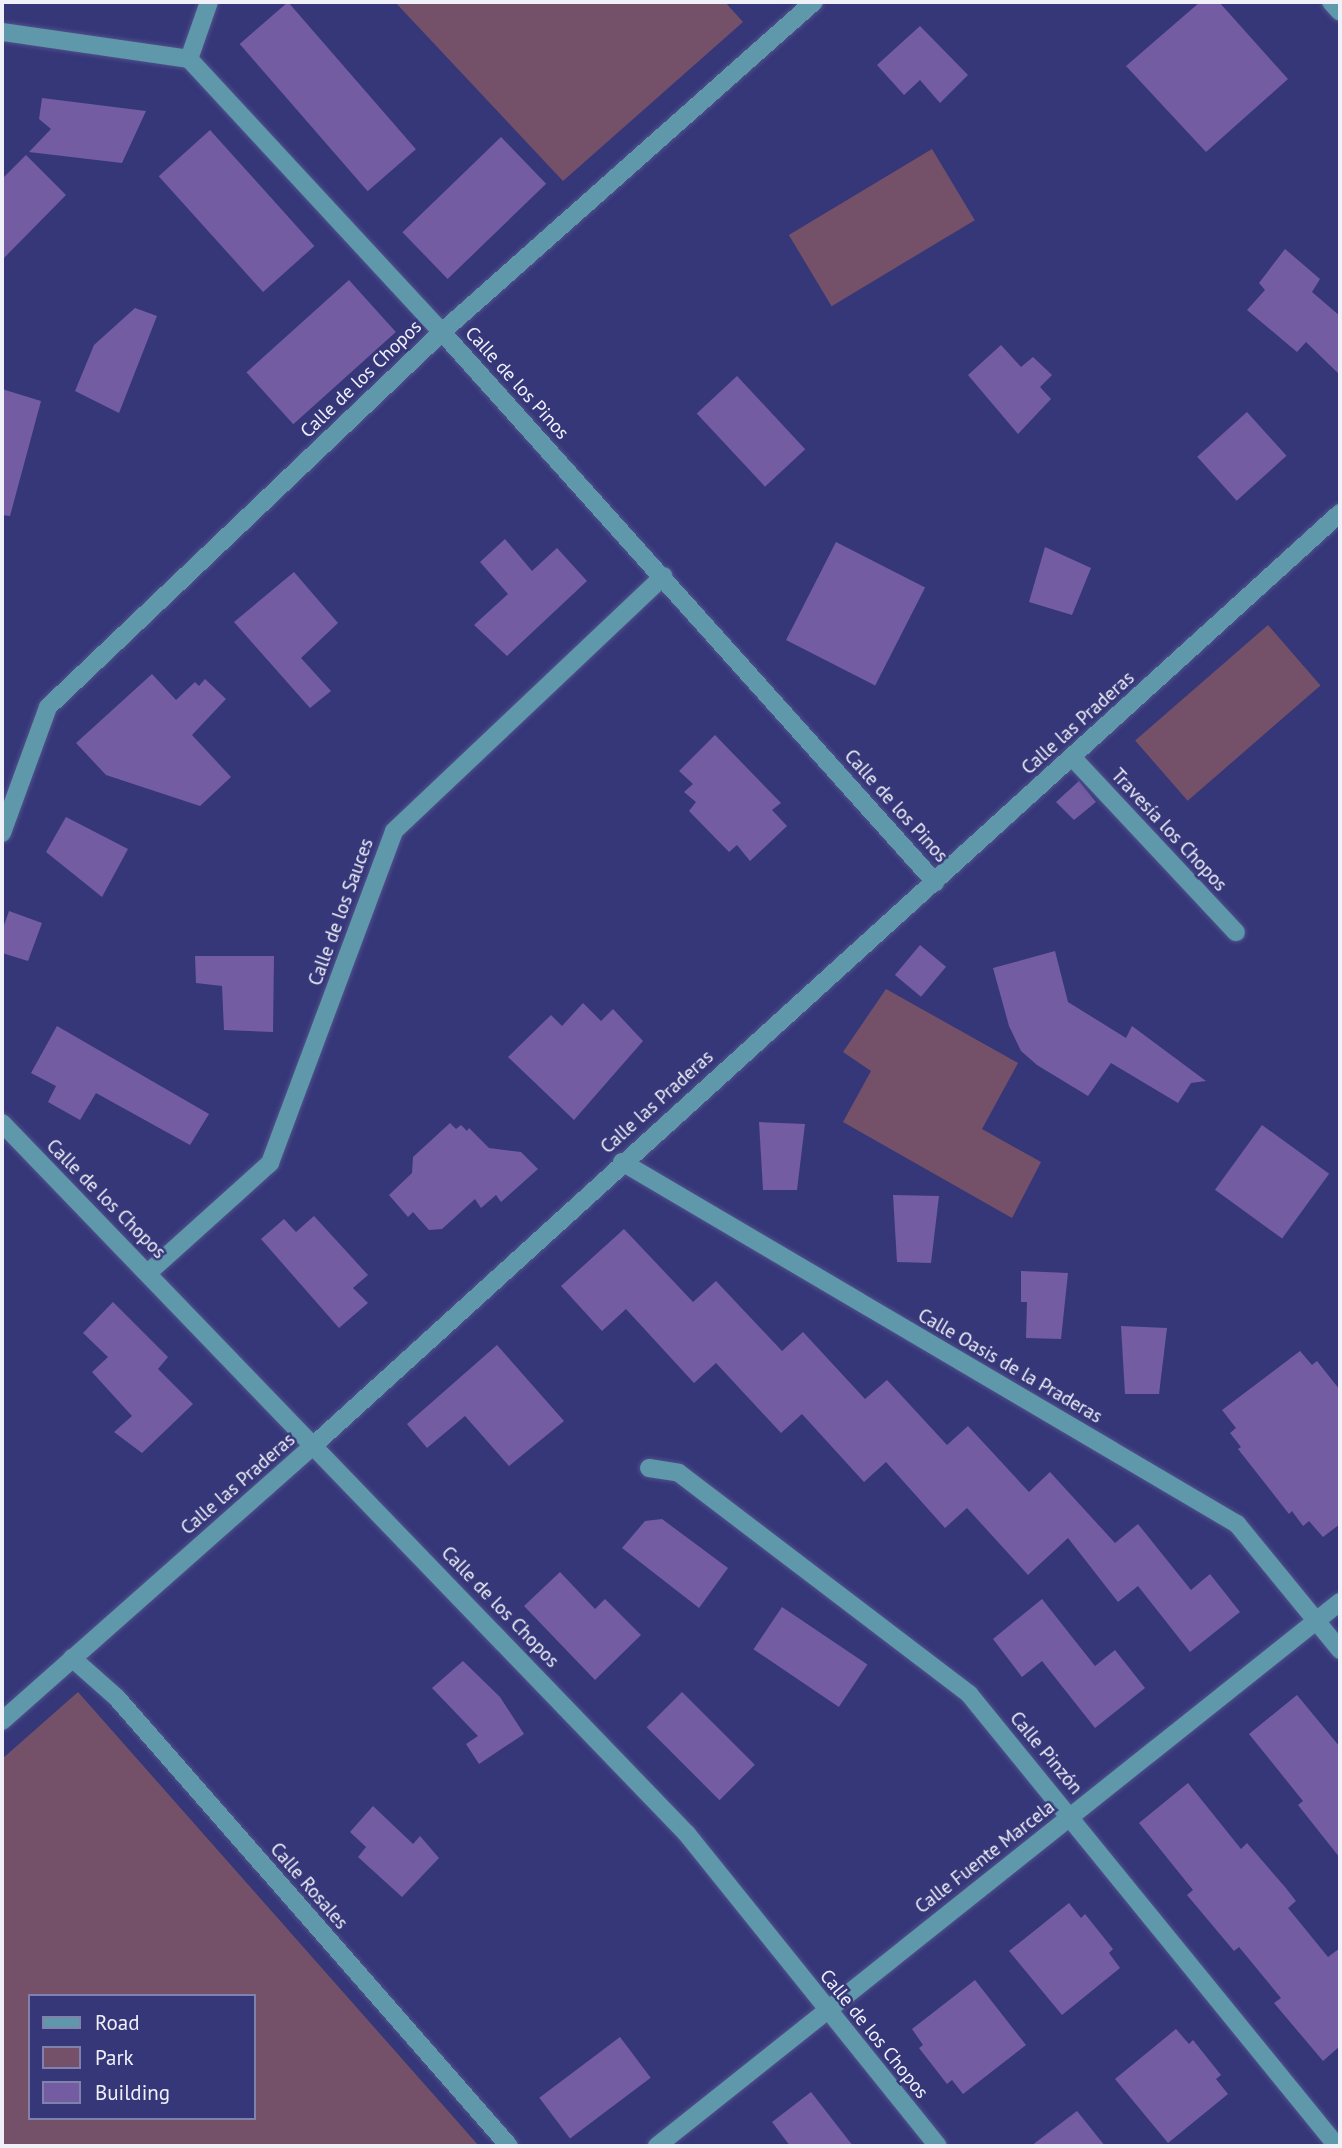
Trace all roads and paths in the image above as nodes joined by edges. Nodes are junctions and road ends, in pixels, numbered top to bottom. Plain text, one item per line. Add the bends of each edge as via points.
1 (209, 2) edge
2 (814, 2) edge
3 (1331, 2) edge
4 (1340, 12) edge
5 (2, 32) edge
6 (189, 59) junction
7 (442, 331) junction
8 (1340, 513) edge
9 (664, 576) junction
10 (1072, 757) junction
11 (2, 834) edge
12 (935, 882) junction
13 (1236, 932) dead end
14 (2, 1123) edge
15 (622, 1162) junction
16 (149, 1272) junction
17 (315, 1444) junction
18 (649, 1468) dead end
19 (1340, 1602) edge
20 (1317, 1622) junction
21 (1340, 1650) edge
22 (72, 1658) junction
23 (2, 1721) edge
24 (1071, 1816) junction
25 (826, 2009) junction
26 (509, 2146) edge
27 (657, 2146) edge
28 (938, 2146) edge
29 (1337, 2146) edge

1 - 6 street
2 - 7 street, Calle de los Chopos
3 - 4 street
5 - 6 street
6 - 7 street, Calle de los Pinos
7 - 9 street, Calle de los Pinos
7 - 11 street, Calle de los Chopos via 48,707
8 - 10 street, Calle las Praderas
9 - 12 street, Calle de los Pinos
9 - 16 street, Calle de los Sauces via 394,831 270,1163
10 - 12 street, Calle las Praderas
10 - 13 street, Travesía los Chopos
12 - 15 street, Calle las Praderas
14 - 16 street, Calle de los Chopos
15 - 17 street, Calle las Praderas
15 - 20 street, Calle Oasis de la Praderas via 1237,1524
16 - 17 street, Calle de los Chopos
17 - 22 street, Calle las Praderas
17 - 25 street, Calle de los Chopos via 687,1833
18 - 24 street, Calle Pinzón via 679,1473 970,1694
19 - 20 street, Calle Fuente Marcela
20 - 21 street, Calle Oasis de la Praderas
20 - 24 street, Calle Fuente Marcela
22 - 23 street, Calle las Praderas
22 - 26 street, Calle Rosales via 117,1698
24 - 25 street, Calle Fuente Marcela
24 - 29 street, Calle Pinzón
25 - 27 street, Calle Fuente Marcela
25 - 28 street, Calle de los Chopos

